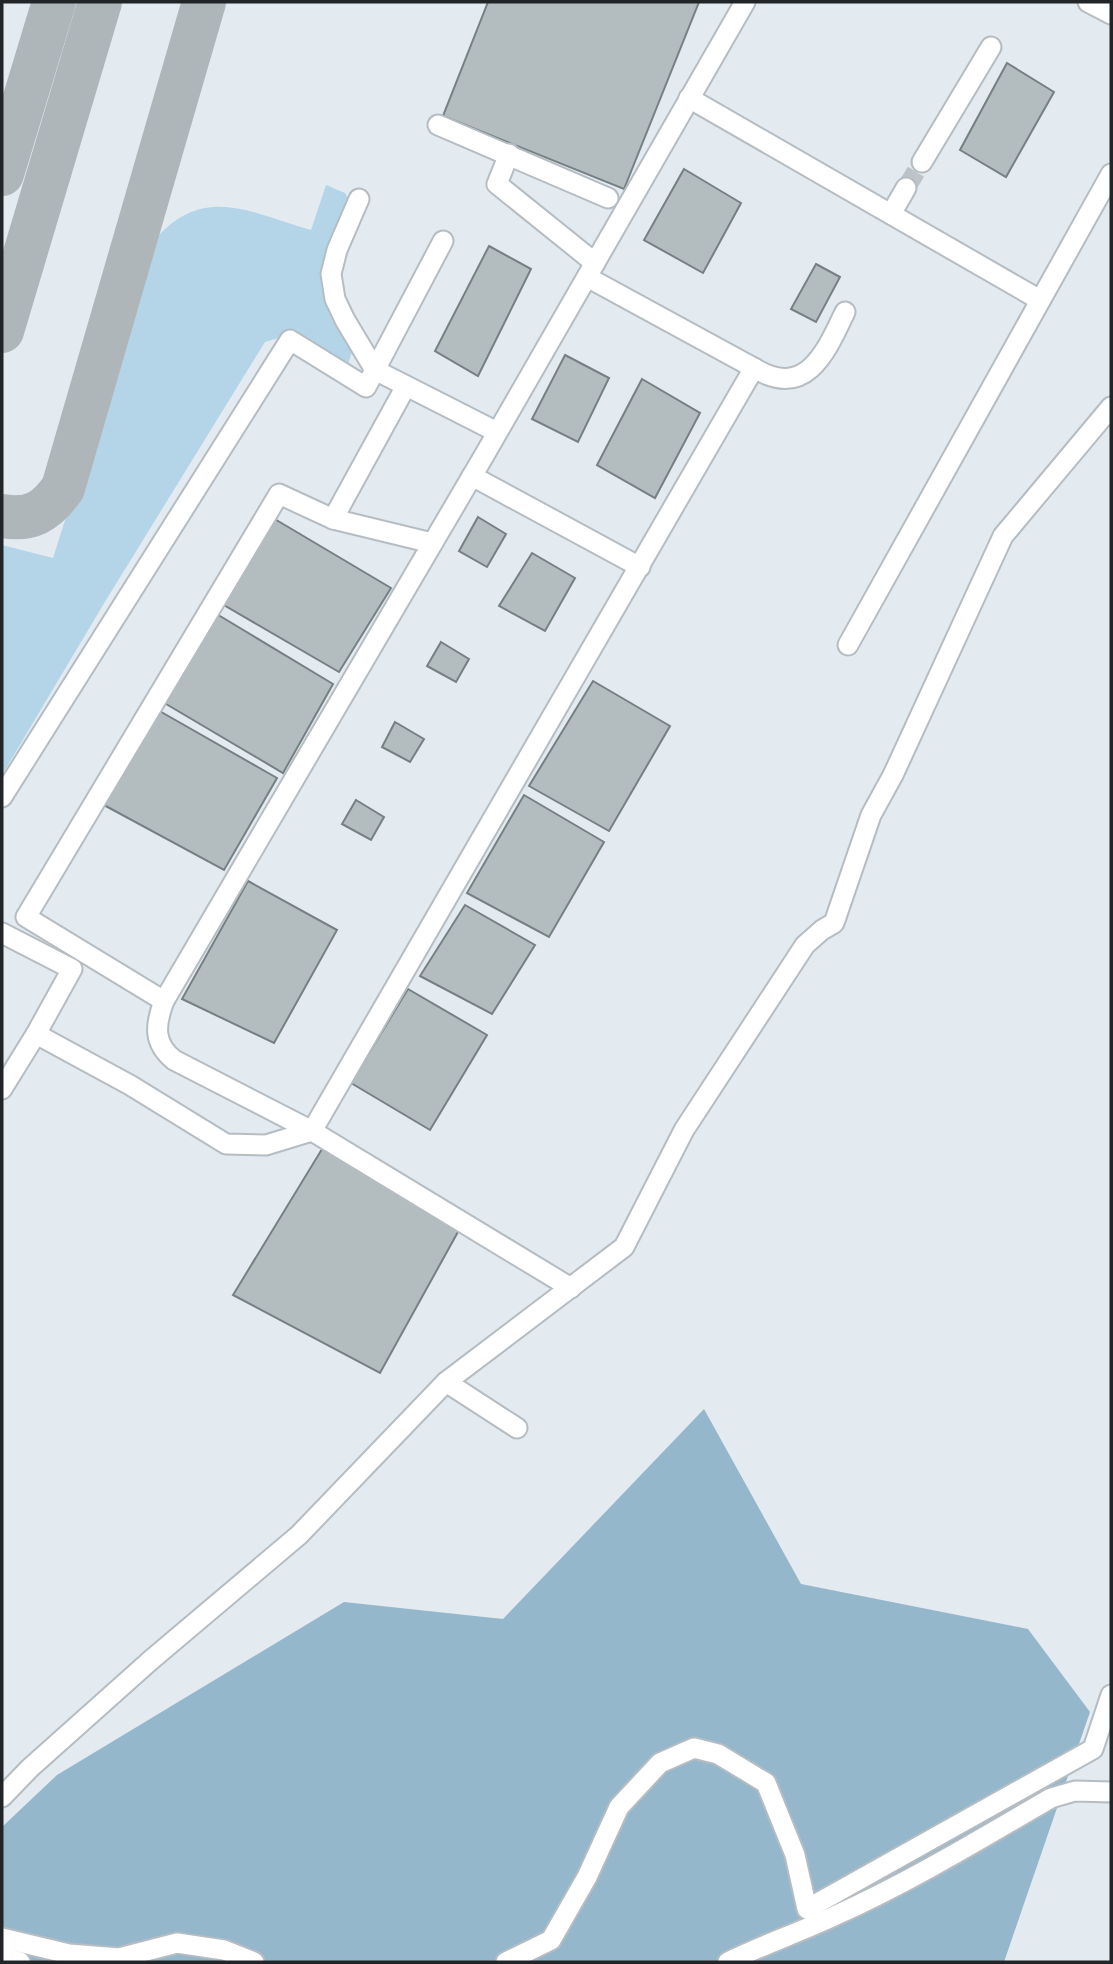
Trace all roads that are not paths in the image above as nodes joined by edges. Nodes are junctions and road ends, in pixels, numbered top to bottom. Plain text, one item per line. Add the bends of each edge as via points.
1 (745, 2) edge
2 (1088, 2) edge
3 (1111, 15) edge
4 (991, 47) dead end
5 (689, 98) junction
6 (438, 125) dead end
7 (509, 154) junction
8 (922, 162) tunnel mouth
9 (1111, 174) edge
10 (906, 188) tunnel mouth
11 (608, 198) dead end
12 (359, 199) dead end
13 (891, 214) junction
14 (443, 241) dead end
15 (591, 270) junction
16 (1040, 300) junction
17 (845, 312) dead end
18 (754, 368) junction
19 (375, 370) junction
20 (406, 386) junction
21 (1111, 407) edge
22 (497, 432) junction
23 (472, 476) junction
24 (333, 519) junction
25 (432, 543) junction
26 (640, 567) junction
27 (848, 645) dead end
28 (2, 797) edge
29 (2, 933) edge
30 (164, 1001) junction
31 (36, 1034) junction
32 (2, 1089) edge
33 (312, 1131) junction
34 (571, 1288) junction
35 (446, 1382) junction
36 (517, 1428) dead end
37 (1111, 1695) edge
38 (1111, 1792) edge
39 (2, 1797) edge
40 (2, 1938) edge
41 (2, 1956) edge
42 (20, 1962) edge
43 (254, 1962) edge
44 (506, 1962) edge
45 (728, 1962) edge

1 - 5 street
2 - 3 street
4 - 8 street
5 - 13 street
5 - 15 street
6 - 7 street
7 - 11 street
7 - 15 street via 497,184
9 - 16 street
10 - 13 street
12 - 19 street via 331,274 335,299
13 - 16 street
14 - 19 street
15 - 18 street
15 - 22 street
16 - 27 street
17 - 18 street via 817,364 803,374 770,378
18 - 26 street
19 - 20 street
19 - 28 street via 366,387 290,340
20 - 22 street
20 - 24 street
21 - 34 street via 1003,536 871,815 834,923 805,945 684,1130 624,1247
22 - 23 street
23 - 25 street
23 - 26 street
24 - 25 street
24 - 30 street via 279,494 26,917
25 - 30 street
26 - 33 street
29 - 31 street via 72,969
30 - 33 street via 158,1025 163,1051
31 - 32 street
31 - 33 street via 226,1144 266,1145
33 - 34 street
34 - 35 street
35 - 36 street
35 - 39 street via 299,1535 151,1660
37 - 44 street via 1093,1749 807,1909 795,1855 766,1783 718,1754 694,1748 660,1763 620,1807 551,1940
38 - 45 street via 1075,1791 1051,1798 914,1877
40 - 43 street via 69,1954 118,1958 177,1943 223,1950
41 - 42 street

